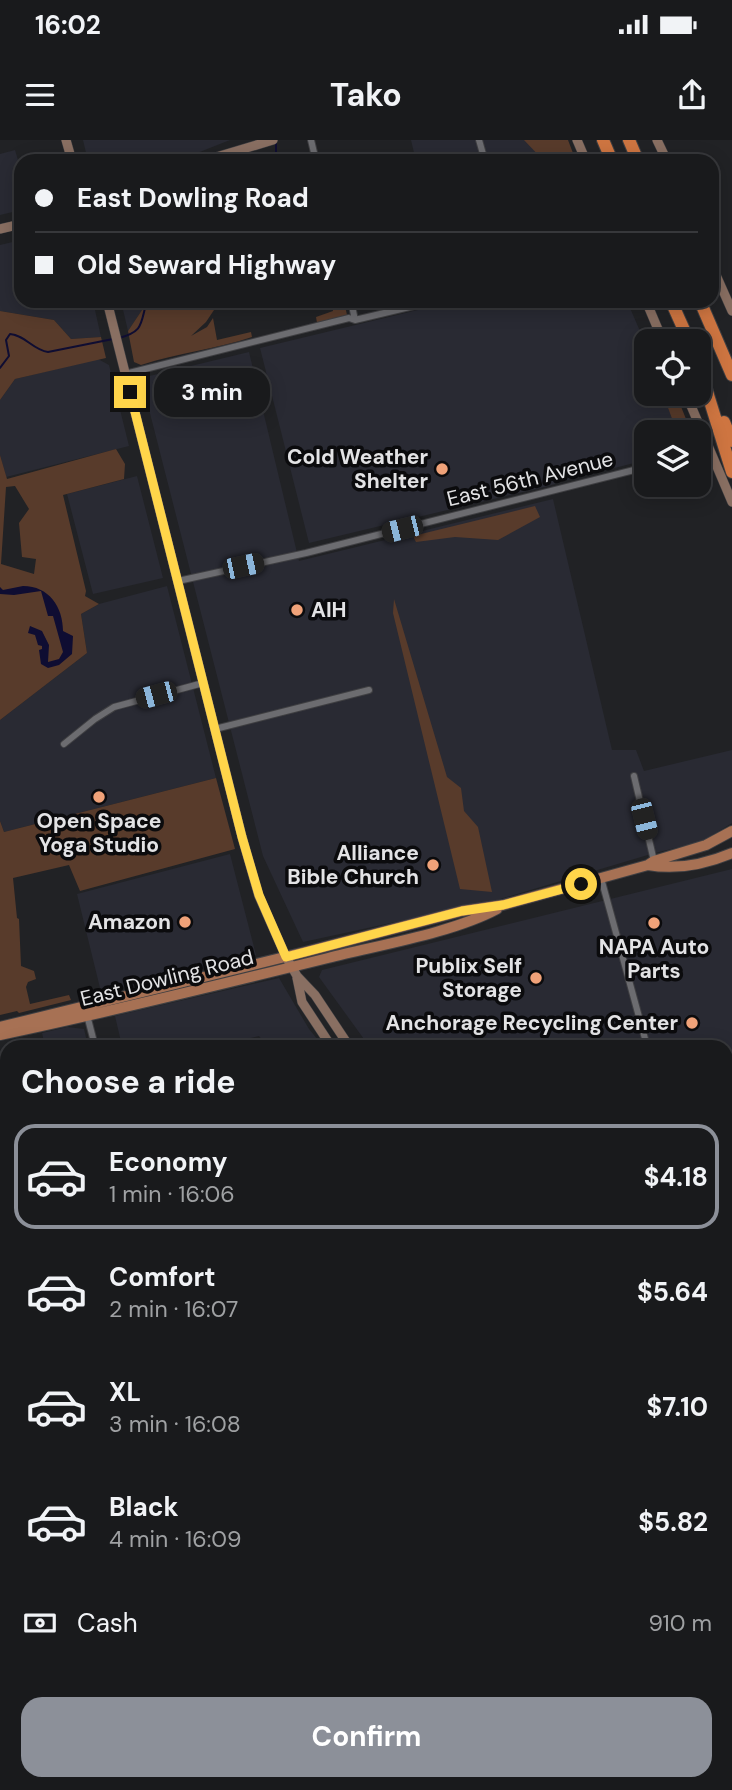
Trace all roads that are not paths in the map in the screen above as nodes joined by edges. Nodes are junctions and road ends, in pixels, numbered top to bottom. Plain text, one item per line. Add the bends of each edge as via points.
1 (273, 140) edge
2 (224, 154) edge
3 (719, 281) edge
4 (109, 308) edge
5 (352, 308) edge
6 (406, 308) edge
7 (649, 308) edge
8 (674, 308) edge
9 (703, 308) edge
10 (732, 311) edge
11 (355, 320) junction
12 (658, 329) edge
13 (684, 329) edge
14 (125, 374) junction
15 (732, 375) edge
16 (711, 393) edge
17 (711, 404) edge
18 (732, 441) edge
19 (711, 453) edge
20 (634, 470) edge
21 (732, 472) edge
22 (732, 502) edge
23 (178, 581) junction
24 (203, 683) junction
25 (369, 690) dead end
26 (215, 729) junction
27 (64, 744) dead end
28 (634, 776) dead end
29 (732, 831) edge
30 (732, 853) edge
31 (718, 859) junction
32 (732, 859) edge
33 (651, 863) junction
34 (601, 878) junction
35 (291, 967) junction
36 (86, 1012) junction
37 (1, 1032) edge
38 (93, 1040) edge
39 (327, 1040) edge
40 (345, 1040) edge
41 (645, 1040) edge

1 - 2 main road
3 - 10 main road
4 - 14 main road
5 - 11 street
6 - 11 street
7 - 12 main road
8 - 13 highway
9 - 15 highway
11 - 14 street
14 - 23 main road
16 - 18 highway
17 - 21 highway
19 - 22 main road
20 - 23 street, East 56th Avenue
23 - 24 main road
24 - 26 main road
24 - 27 street via 114,707
25 - 26 street
26 - 35 main road via 259,895
28 - 33 street
29 - 33 main road, East Dowling Road
30 - 31 main road, East Dowling Road
31 - 32 main road
31 - 33 main road, East Dowling Road via 685,866
33 - 34 main road, East Dowling Road
34 - 35 main road, East Dowling Road via 503,905 470,909
34 - 41 street
35 - 36 main road, East Dowling Road
35 - 39 main road via 302,1002
35 - 40 main road
36 - 37 main road, East Dowling Road
36 - 38 street

